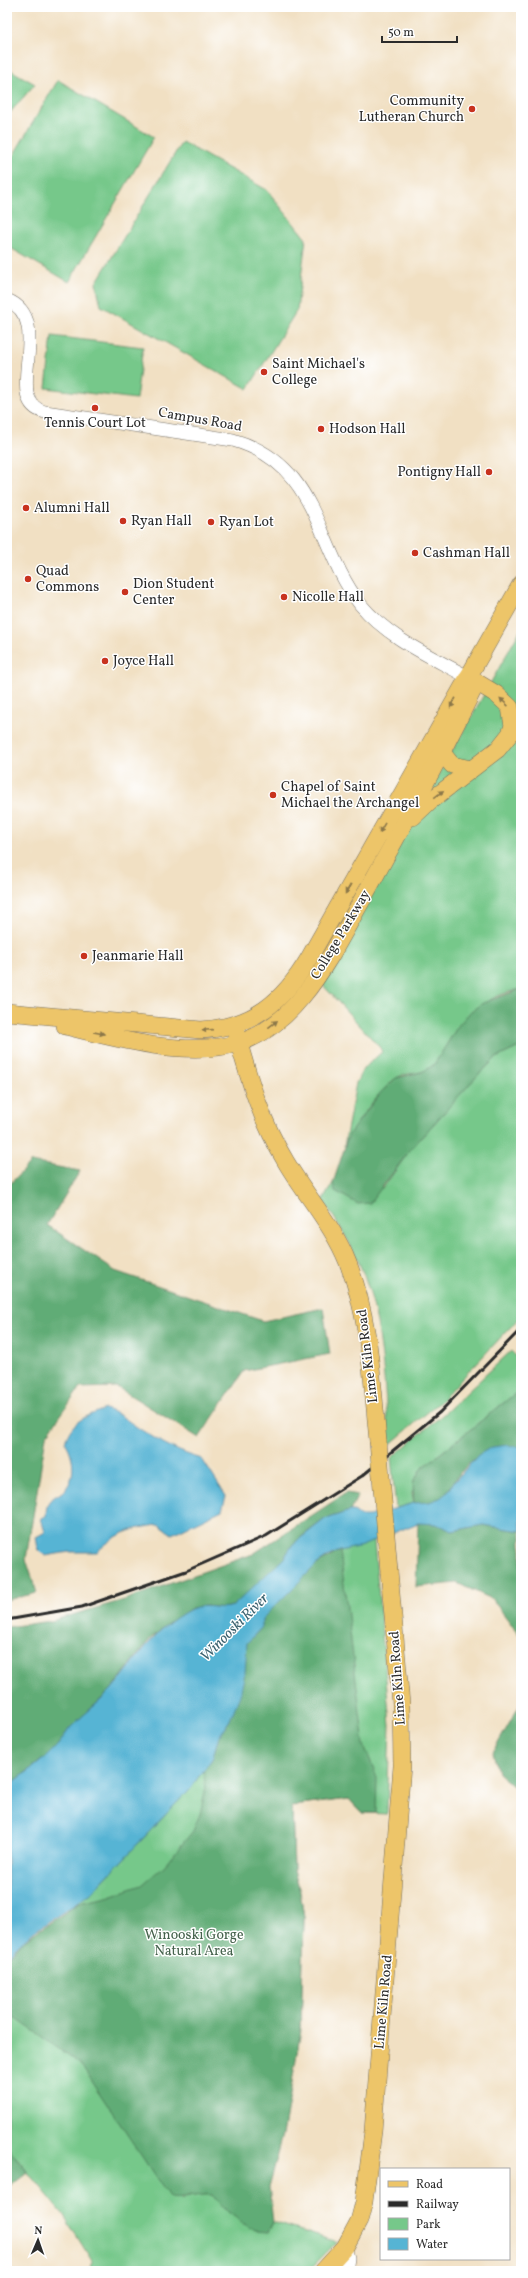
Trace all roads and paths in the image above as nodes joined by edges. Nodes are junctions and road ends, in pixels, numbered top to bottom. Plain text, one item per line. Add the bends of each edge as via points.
1 (7, 300) edge
2 (521, 584) edge
3 (521, 606) edge
4 (472, 679) junction
5 (437, 747) junction
6 (471, 770) junction
7 (401, 830) junction
8 (14, 1013) edge
9 (239, 1023) junction
10 (244, 1041) junction
11 (345, 2247) junction
12 (323, 2271) edge
13 (346, 2271) edge

1 - 4 street, Campus Road via 20,308 26,318 24,389 28,402 34,408 45,412 233,440 258,449 291,476 305,494 344,580 372,616 386,630
2 - 4 main road, College Parkway
3 - 4 main road, College Parkway
4 - 5 main road, College Parkway
6 -> 4 main road via 506,742 513,726 510,707 505,701
5 - 6 main road via 452,765
5 - 7 main road, College Parkway
5 -> 9 main road, College Parkway via 291,987 258,1014
7 -> 6 main road via 430,801
10 -> 7 main road, College Parkway via 279,1019 307,990 339,941
9 -> 8 main road, College Parkway via 212,1030 188,1031 82,1018
8 -> 10 main road, College Parkway via 77,1029 170,1047 205,1049
9 - 10 main road, Lime Kiln Road
10 - 11 main road, Lime Kiln Road, bridge via 258,1108 286,1162 337,1239 359,1292 366,1325 378,1441 402,1719 399,1825 368,2179 359,2221
11 - 12 main road, Lime Kiln Road
11 - 13 street via 348,2258

